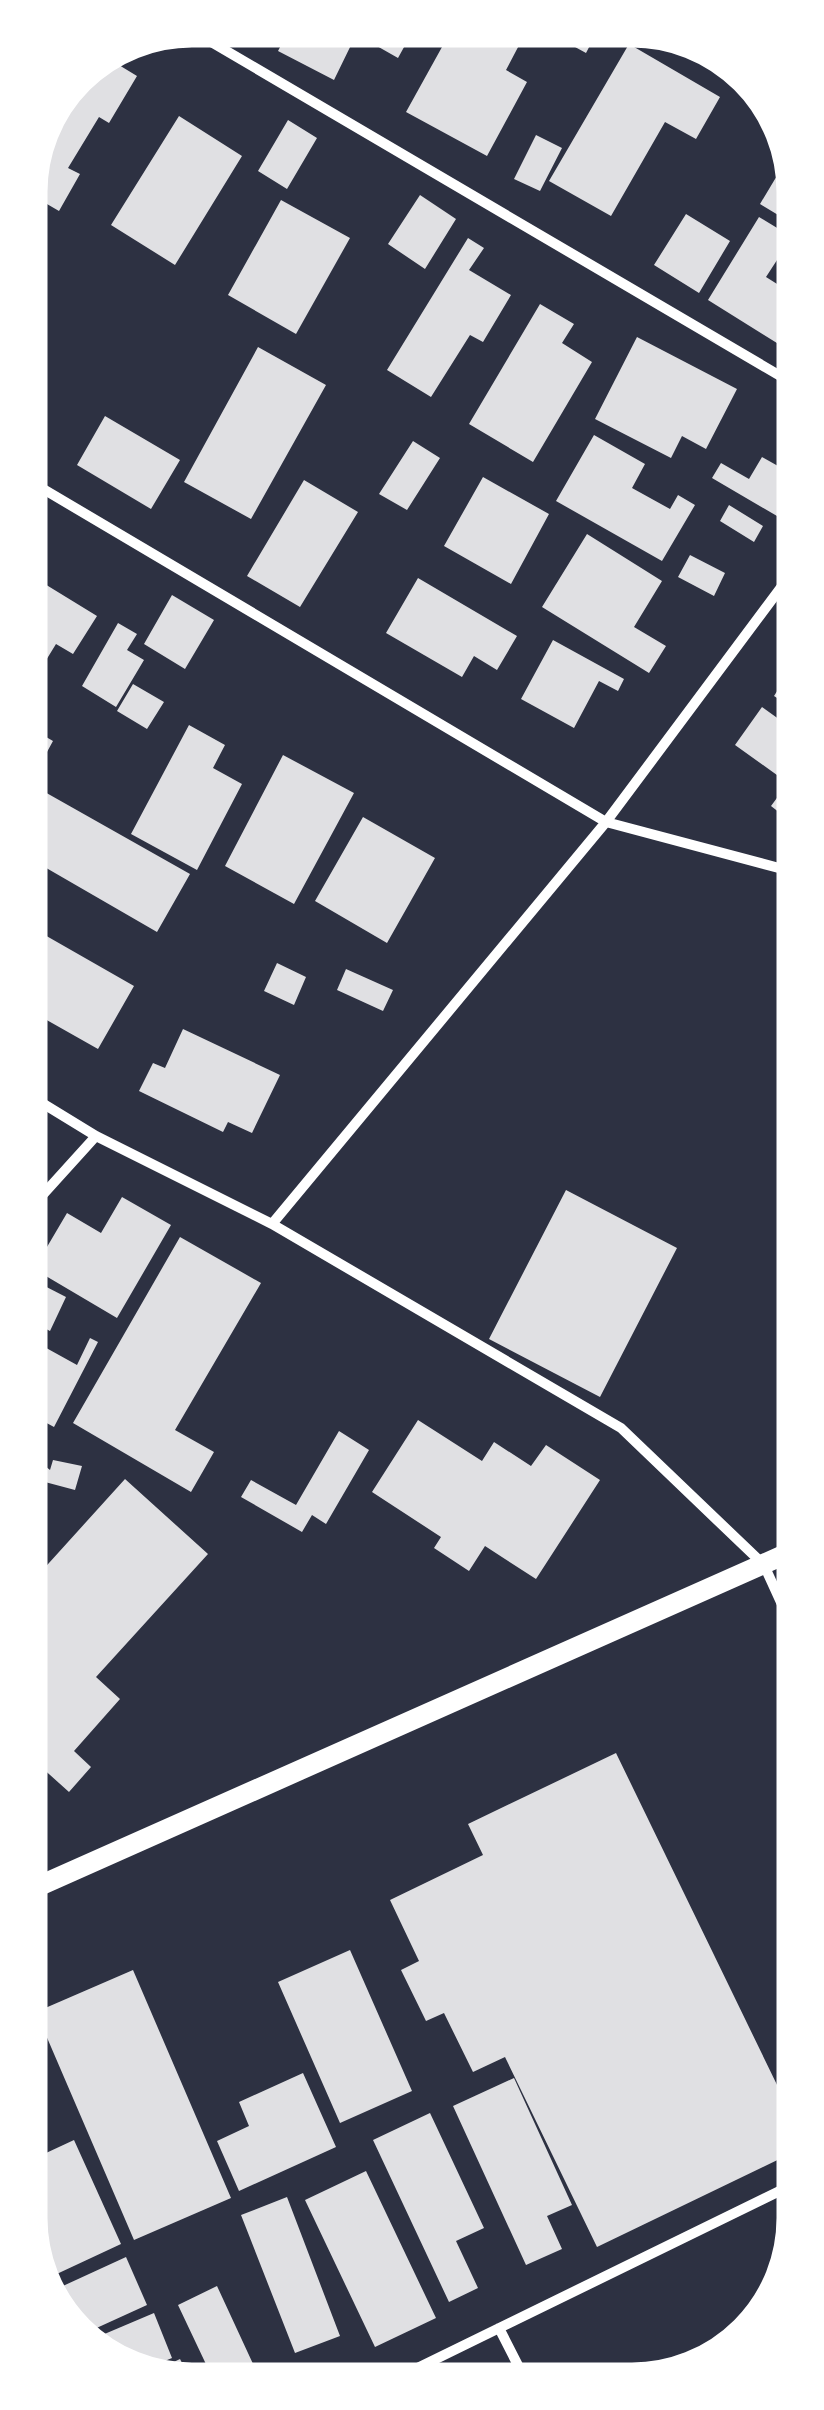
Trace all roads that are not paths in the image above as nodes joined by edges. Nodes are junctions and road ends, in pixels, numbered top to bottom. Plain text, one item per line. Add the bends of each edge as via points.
1 (218, 45) edge
2 (779, 375) edge
3 (45, 490) edge
4 (779, 590) edge
5 (606, 822) junction
6 (779, 868) edge
7 (45, 1105) edge
8 (96, 1136) junction
9 (45, 1192) edge
10 (272, 1224) junction
11 (779, 1558) edge
12 (764, 1565) junction
13 (779, 1598) edge
14 (45, 1883) edge
15 (779, 2191) edge
16 (499, 2328) junction
17 (424, 2365) edge
18 (518, 2365) edge

1 - 2 street
3 - 5 street
4 - 5 street
5 - 6 street
5 - 10 street
7 - 8 street
8 - 9 street
8 - 10 street
10 - 12 street via 622,1428
11 - 12 main road
12 - 13 street
12 - 14 main road
15 - 16 street
16 - 17 street
16 - 18 street

